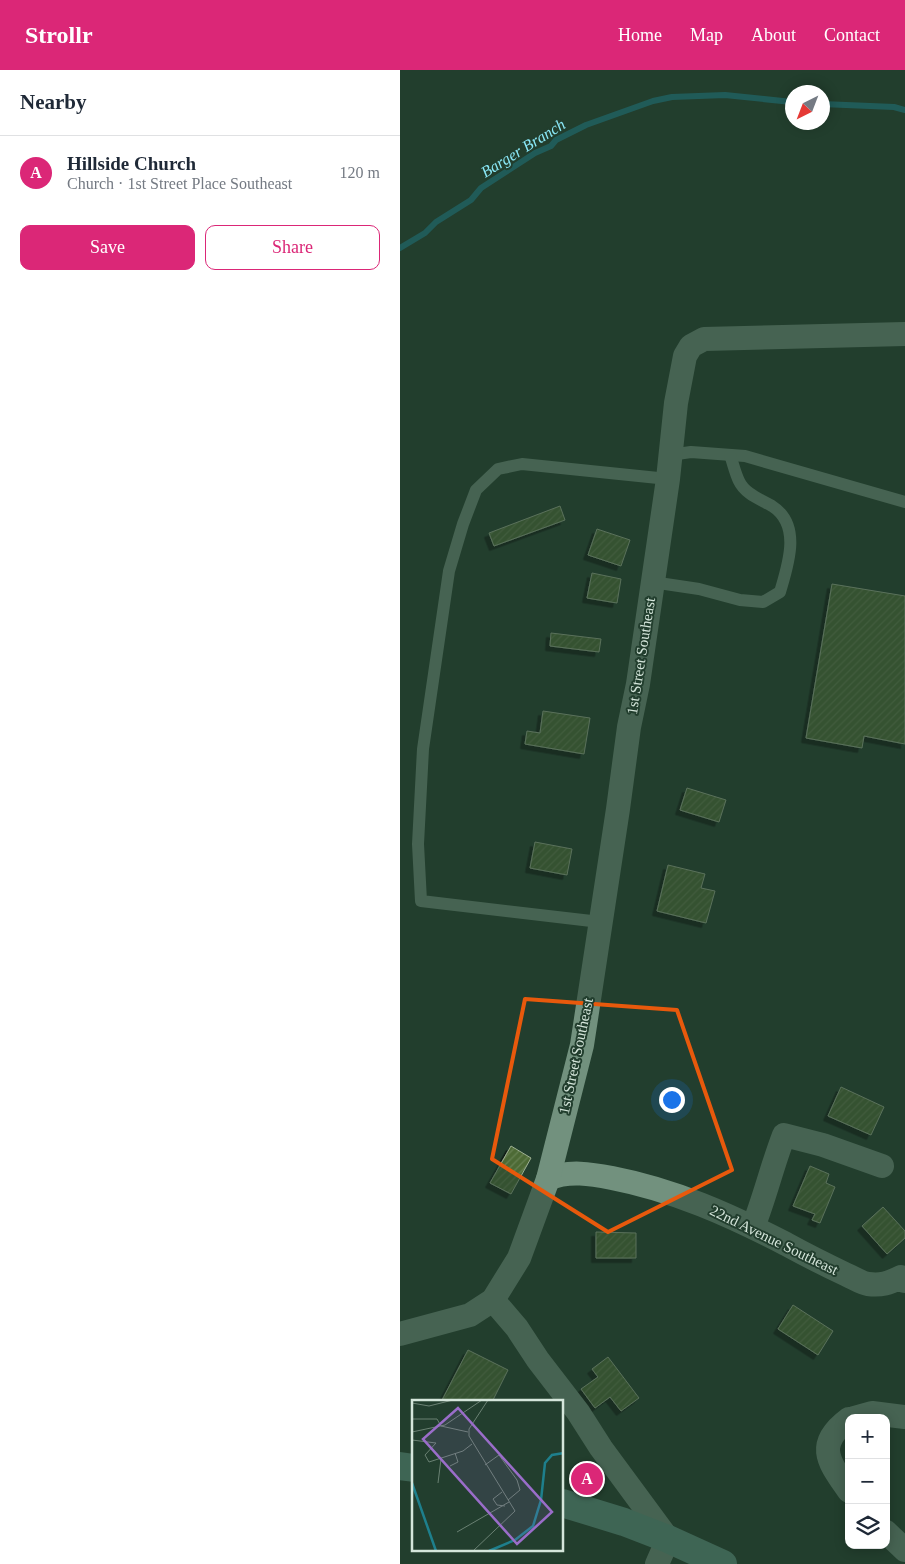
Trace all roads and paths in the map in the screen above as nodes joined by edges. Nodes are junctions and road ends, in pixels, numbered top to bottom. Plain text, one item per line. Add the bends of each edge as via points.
1 (905, 334) edge
2 (670, 455) junction
3 (730, 455) junction
4 (668, 479) junction
5 (905, 502) edge
6 (652, 582) junction
7 (600, 922) junction
8 (882, 1166) dead end
9 (548, 1178) junction
10 (753, 1227) junction
11 (904, 1277) edge
12 (493, 1300) junction
13 (400, 1334) edge
14 (868, 1414) edge
15 (883, 1414) edge
16 (890, 1415) edge
17 (905, 1416) edge
18 (845, 1422) edge
19 (845, 1485) edge
20 (564, 1504) edge
21 (890, 1536) edge
22 (668, 1539) junction
23 (905, 1550) edge
24 (657, 1564) edge
25 (723, 1564) edge

1 - 2 street, 1st Street Southeast via 704,339 691,346 685,356
2 - 3 lane via 691,452
2 - 4 street, 1st Street Southeast
3 - 5 lane via 764,461
3 - 6 lane via 739,482 753,497 774,508 786,521 791,536 788,567 780,592 763,602
4 - 6 street, 1st Street Southeast
4 - 7 lane via 522,464 498,469 476,490 449,571 423,749 418,844 421,901
6 - 7 street, 1st Street Southeast
7 - 9 street, 1st Street Southeast via 582,1045
8 - 10 street via 784,1135
9 - 10 street, 22nd Avenue Southeast via 556,1175 597,1175 642,1185 680,1196
9 - 12 street, 1st Street Southeast via 519,1258
10 - 11 street, 22nd Avenue Southeast via 866,1284 885,1285
12 - 13 street, 1st Street Southeast via 470,1315
12 - 22 street
14 - 15 street
16 - 17 street
18 - 19 street via 829,1440 828,1455
20 - 22 street
21 - 23 street
22 - 24 street
22 - 25 street

